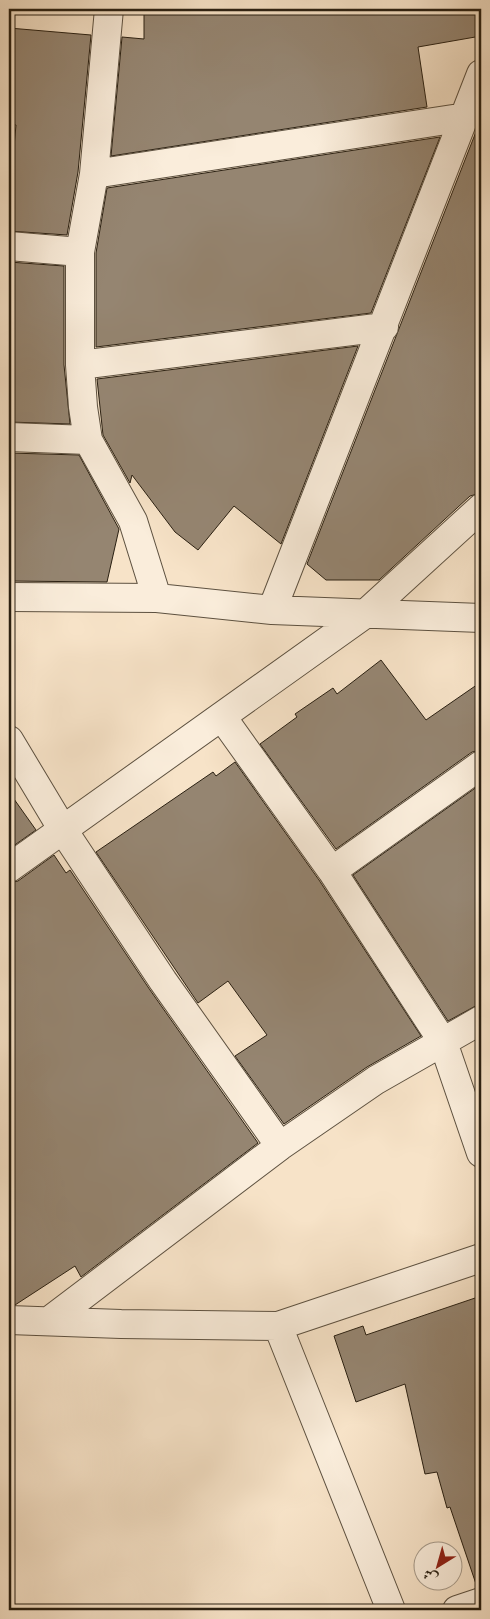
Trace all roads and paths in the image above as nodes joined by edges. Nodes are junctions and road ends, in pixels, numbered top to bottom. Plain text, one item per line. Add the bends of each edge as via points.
1 (109, 9) edge
2 (481, 74) edge
3 (466, 117) junction
4 (94, 174) junction
5 (9, 246) edge
6 (80, 252) junction
7 (384, 327) junction
8 (80, 365) junction
9 (9, 437) edge
10 (88, 440) junction
11 (481, 508) edge
12 (9, 597) edge
13 (157, 598) junction
14 (272, 610) junction
15 (365, 614) junction
16 (481, 618) edge
17 (222, 717) junction
18 (9, 740) edge
19 (481, 766) edge
20 (63, 830) junction
21 (9, 868) edge
22 (332, 871) junction
23 (481, 1020) edge
24 (443, 1042) junction
25 (280, 1146) junction
26 (481, 1153) edge
27 (481, 1258) edge
28 (9, 1320) edge
29 (50, 1321) junction
30 (278, 1326) junction
31 (481, 1602) edge
32 (391, 1610) edge
33 (457, 1610) edge

1 - 4 street
2 - 3 street
3 - 4 street
3 - 7 street
4 - 6 street
5 - 6 street
6 - 8 street
7 - 8 street
7 - 14 street
8 - 10 street
9 - 10 street
10 - 13 street via 133,521
11 - 15 street
12 - 13 street
13 - 14 street
14 - 15 street
15 - 16 street
15 - 17 street
17 - 20 street
17 - 22 street
18 - 20 street
19 - 22 street
20 - 21 street
20 - 25 street
22 - 24 street
23 - 24 street
24 - 25 street via 376,1080
24 - 26 street
25 - 29 street
27 - 30 street
28 - 29 street
29 - 30 street
30 - 32 street
31 - 33 street

